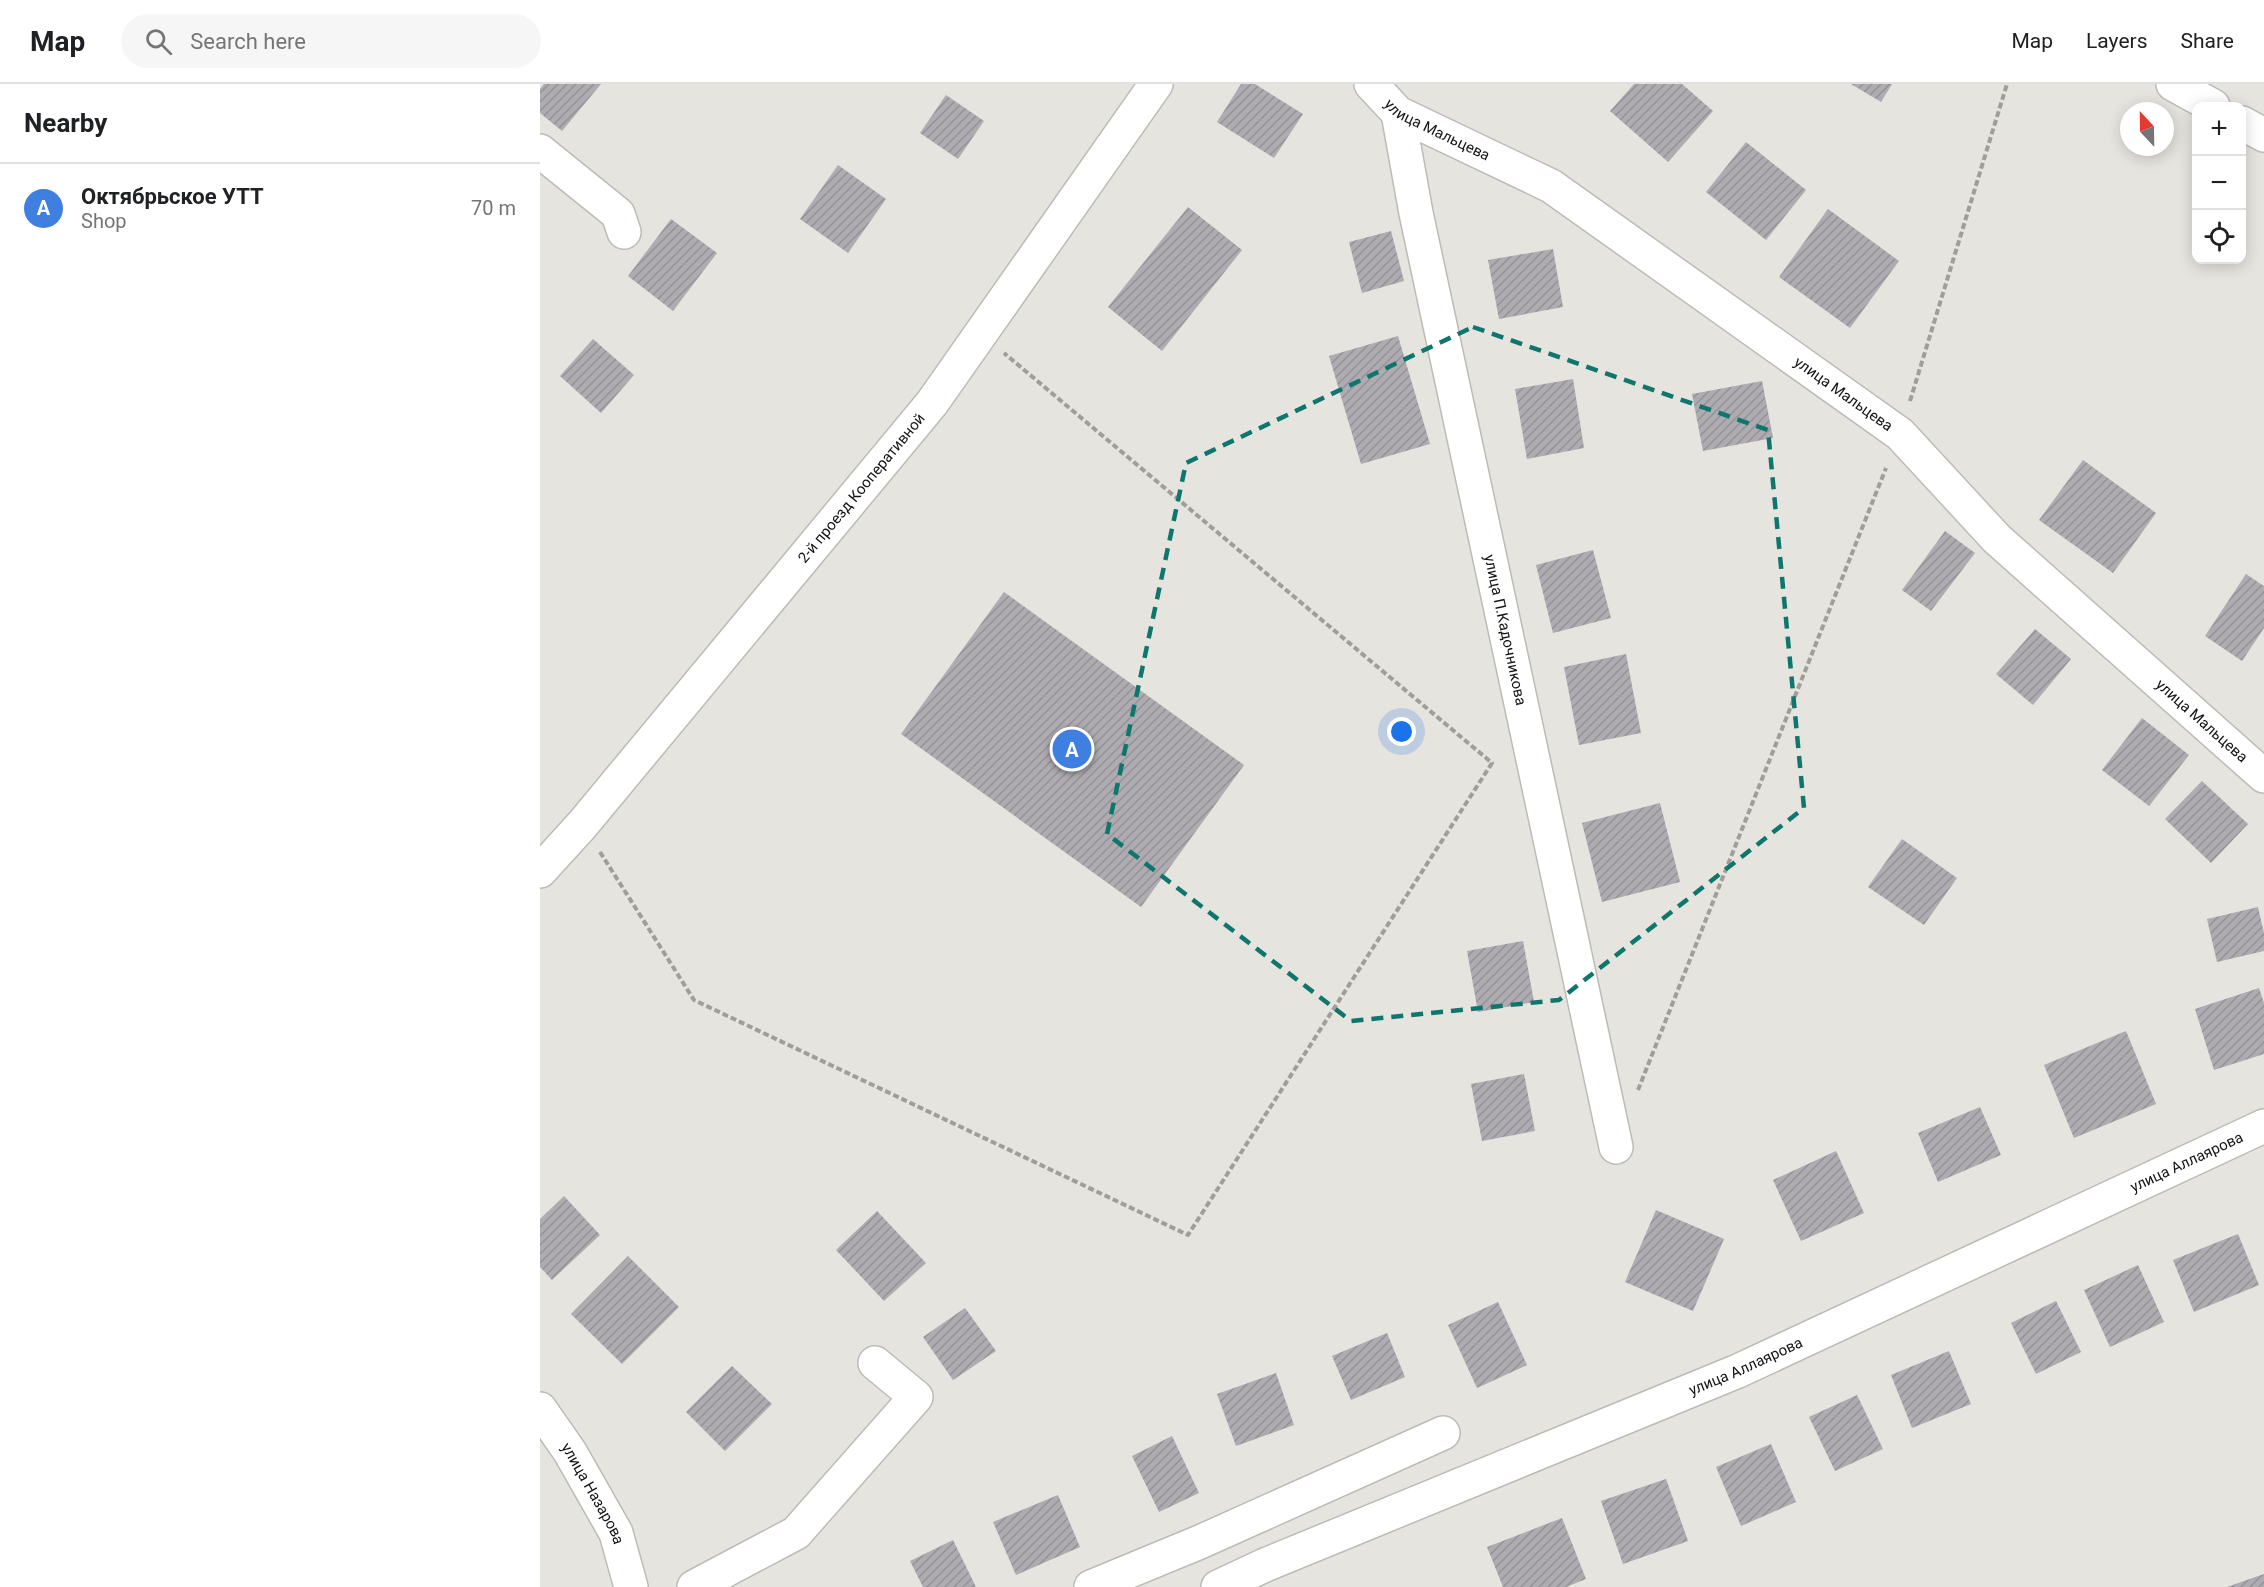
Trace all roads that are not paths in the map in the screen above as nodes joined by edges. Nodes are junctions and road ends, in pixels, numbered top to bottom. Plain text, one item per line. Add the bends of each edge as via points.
1 (1156, 84) edge
2 (1371, 84) edge
3 (2173, 84) edge
4 (2206, 102) edge
5 (1398, 113) junction
6 (2246, 126) edge
7 (2264, 135) edge
8 (540, 151) edge
9 (624, 232) dead end
10 (2264, 776) edge
11 (540, 871) edge
12 (2264, 1126) edge
13 (1616, 1147) dead end
14 (875, 1363) dead end
15 (540, 1408) edge
16 (1443, 1433) dead end
17 (631, 1587) edge
18 (694, 1587) edge
19 (1091, 1587) edge
20 (1218, 1587) edge

1 - 11 street, 2-й проезд Кооперативной via 932,403
2 - 5 street, улица Мальцева
3 - 4 street
5 - 10 street, улица Мальцева via 1551,186 1900,434 1996,539
5 - 13 street, улица П.Кадочникова via 1416,213
6 - 7 street
8 - 9 street via 618,214
12 - 20 street, улица Аллаярова via 1738,1371
14 - 18 street via 916,1396 796,1533
15 - 17 street, улица Назарова via 616,1533
16 - 19 street

